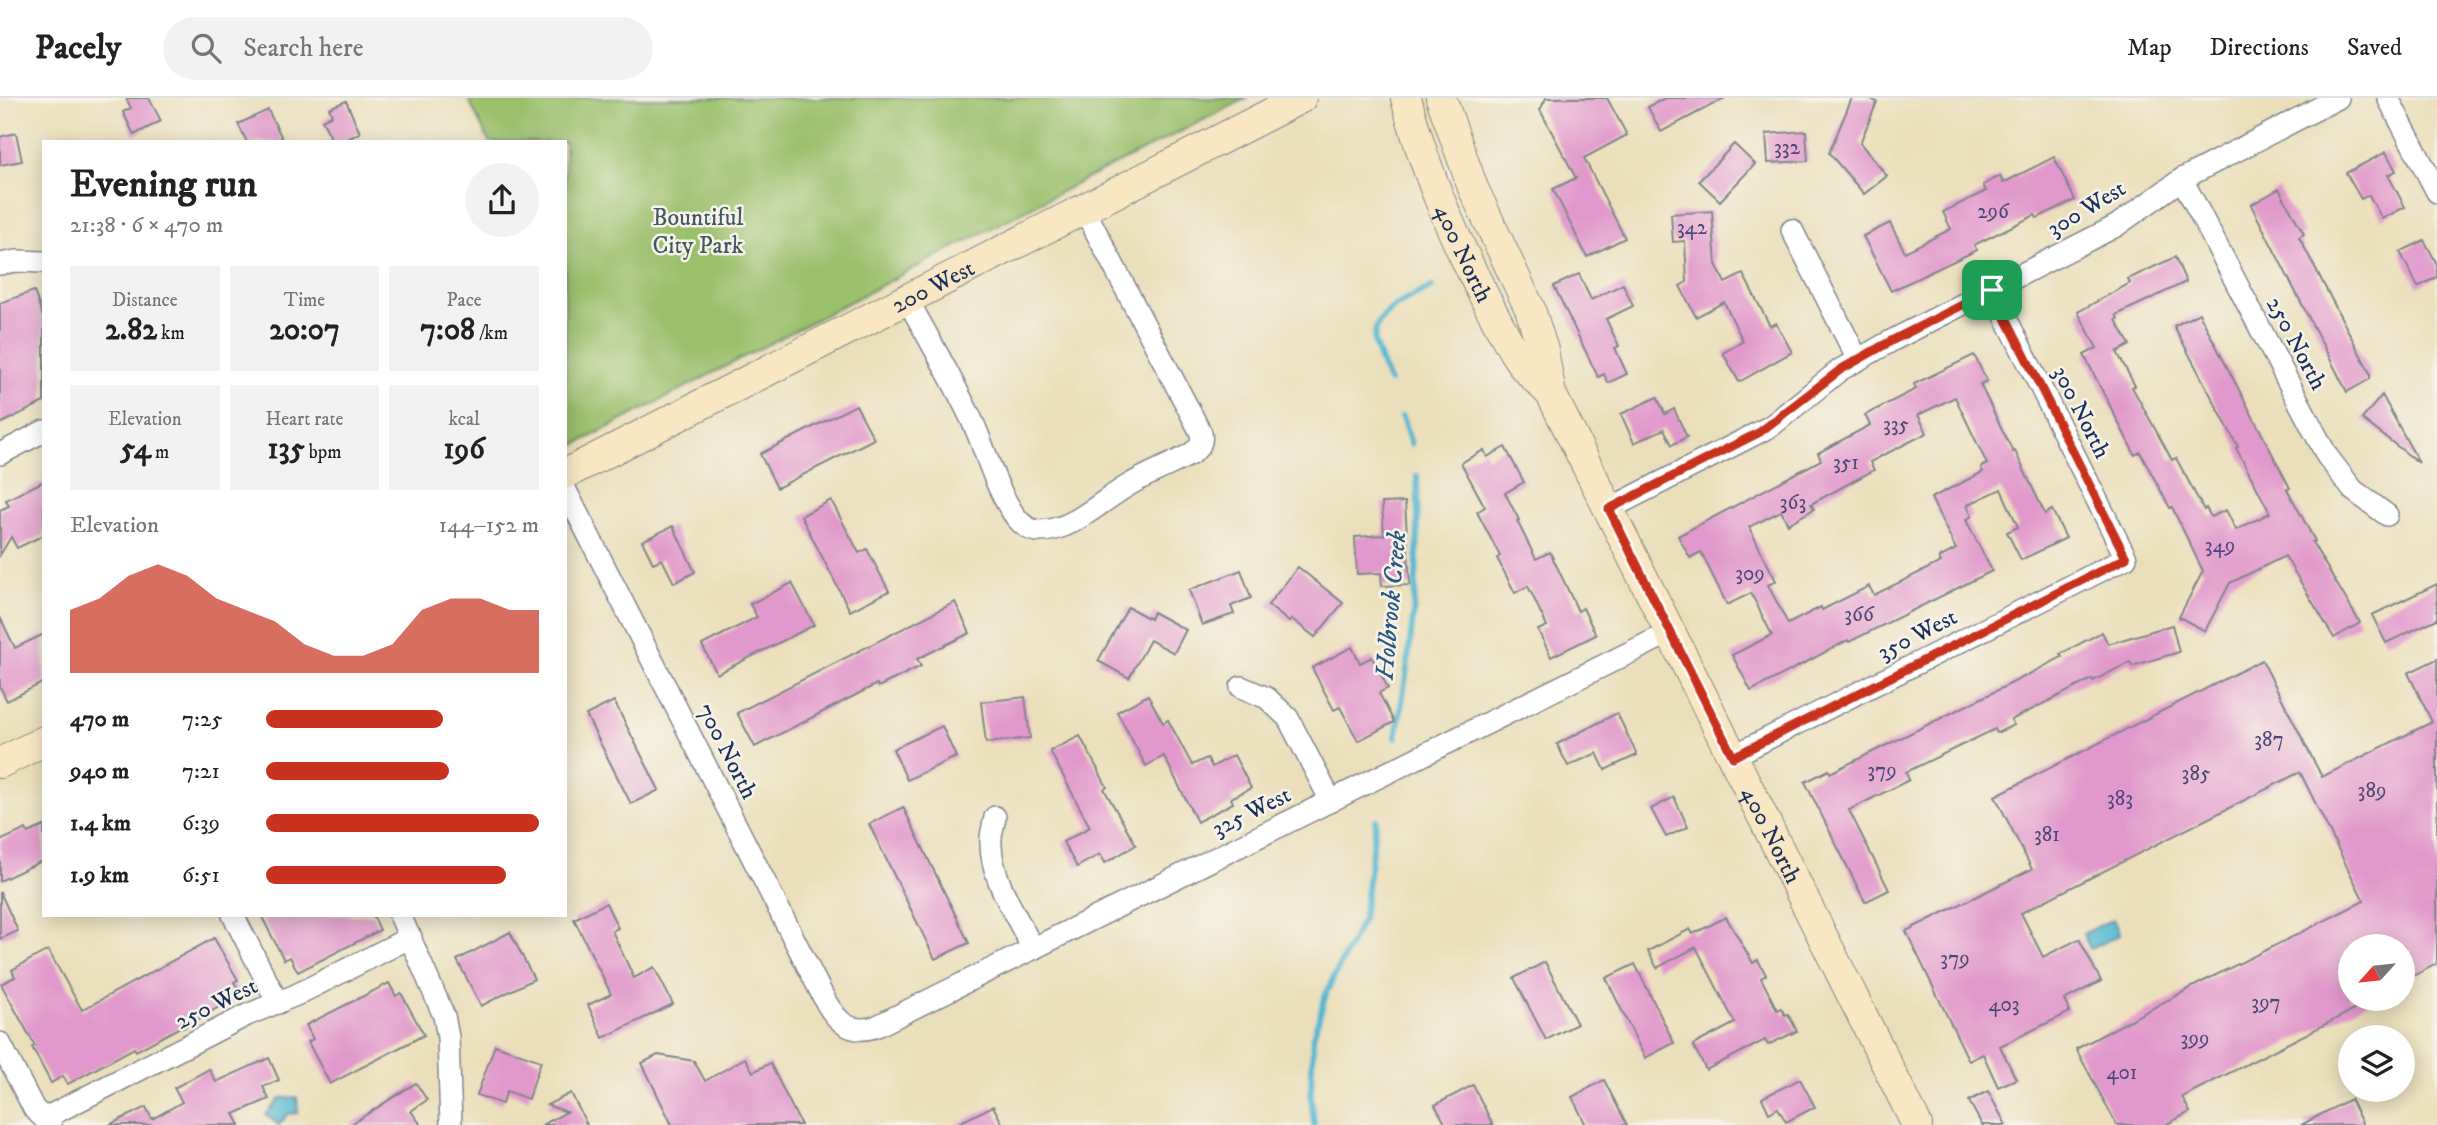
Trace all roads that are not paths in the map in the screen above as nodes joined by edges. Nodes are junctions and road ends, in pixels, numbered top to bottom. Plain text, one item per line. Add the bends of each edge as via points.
1 (1301, 98) edge
2 (1406, 98) edge
3 (1441, 98) edge
4 (2338, 98) edge
5 (2388, 98) edge
6 (2182, 179) junction
7 (2437, 192) edge
8 (1084, 209) junction
9 (1792, 230) dead end
10 (42, 262) edge
11 (0, 264) edge
12 (1992, 290) junction
13 (907, 299) junction
14 (1858, 360) junction
15 (1551, 394) junction
16 (42, 432) edge
17 (0, 454) edge
18 (567, 473) edge
19 (567, 493) edge
20 (1609, 509) junction
21 (2387, 515) dead end
22 (2126, 558) joint
23 (1671, 632) junction
24 (1241, 687) dead end
25 (42, 742) edge
26 (1733, 757) junction
27 (0, 763) edge
28 (1331, 801) junction
29 (995, 817) dead end
30 (234, 917) edge
31 (401, 917) edge
32 (411, 937) junction
33 (1033, 949) junction
34 (278, 1003) junction
35 (852, 1029) joint
36 (0, 1043) edge
37 (48, 1122) edge
38 (451, 1125) edge
39 (1917, 1125) edge

1 - 8 main road, 200 West
2 - 15 main road, 400 North via 1428,174 1451,228 1514,352
3 - 15 main road, 400 North via 1473,188 1530,309
4 - 6 street, 300 West
5 - 7 street
6 - 12 street, 300 West via 2116,226
6 - 21 street, 250 North via 2327,456 2353,490
8 - 13 main road, 200 West
8 - 13 street via 1202,440 1191,454 1126,486 1064,525 1036,531 1012,511 965,405
9 - 14 street
10 - 11 street
12 - 14 street, 300 West
12 - 22 street, 300 North
13 - 18 main road, 200 West
14 - 20 street, 300 West via 1771,426
15 - 20 main road, 400 North
16 - 17 street
19 - 35 street, 700 North via 827,1004
20 - 23 main road, 400 North
22 - 26 street, 350 West
23 - 26 main road, 400 North
23 - 28 street, 325 West
24 - 28 street via 1267,698 1288,718
25 - 27 main road
26 - 39 main road, 400 North
28 - 33 street, 325 West
29 - 33 street via 993,862
30 - 34 street
31 - 32 street
32 - 34 street, 250 West
32 - 38 street via 447,1030
33 - 35 street, 325 West via 877,1026
34 - 37 street, 250 West via 247,1015
36 - 37 street via 34,1109

